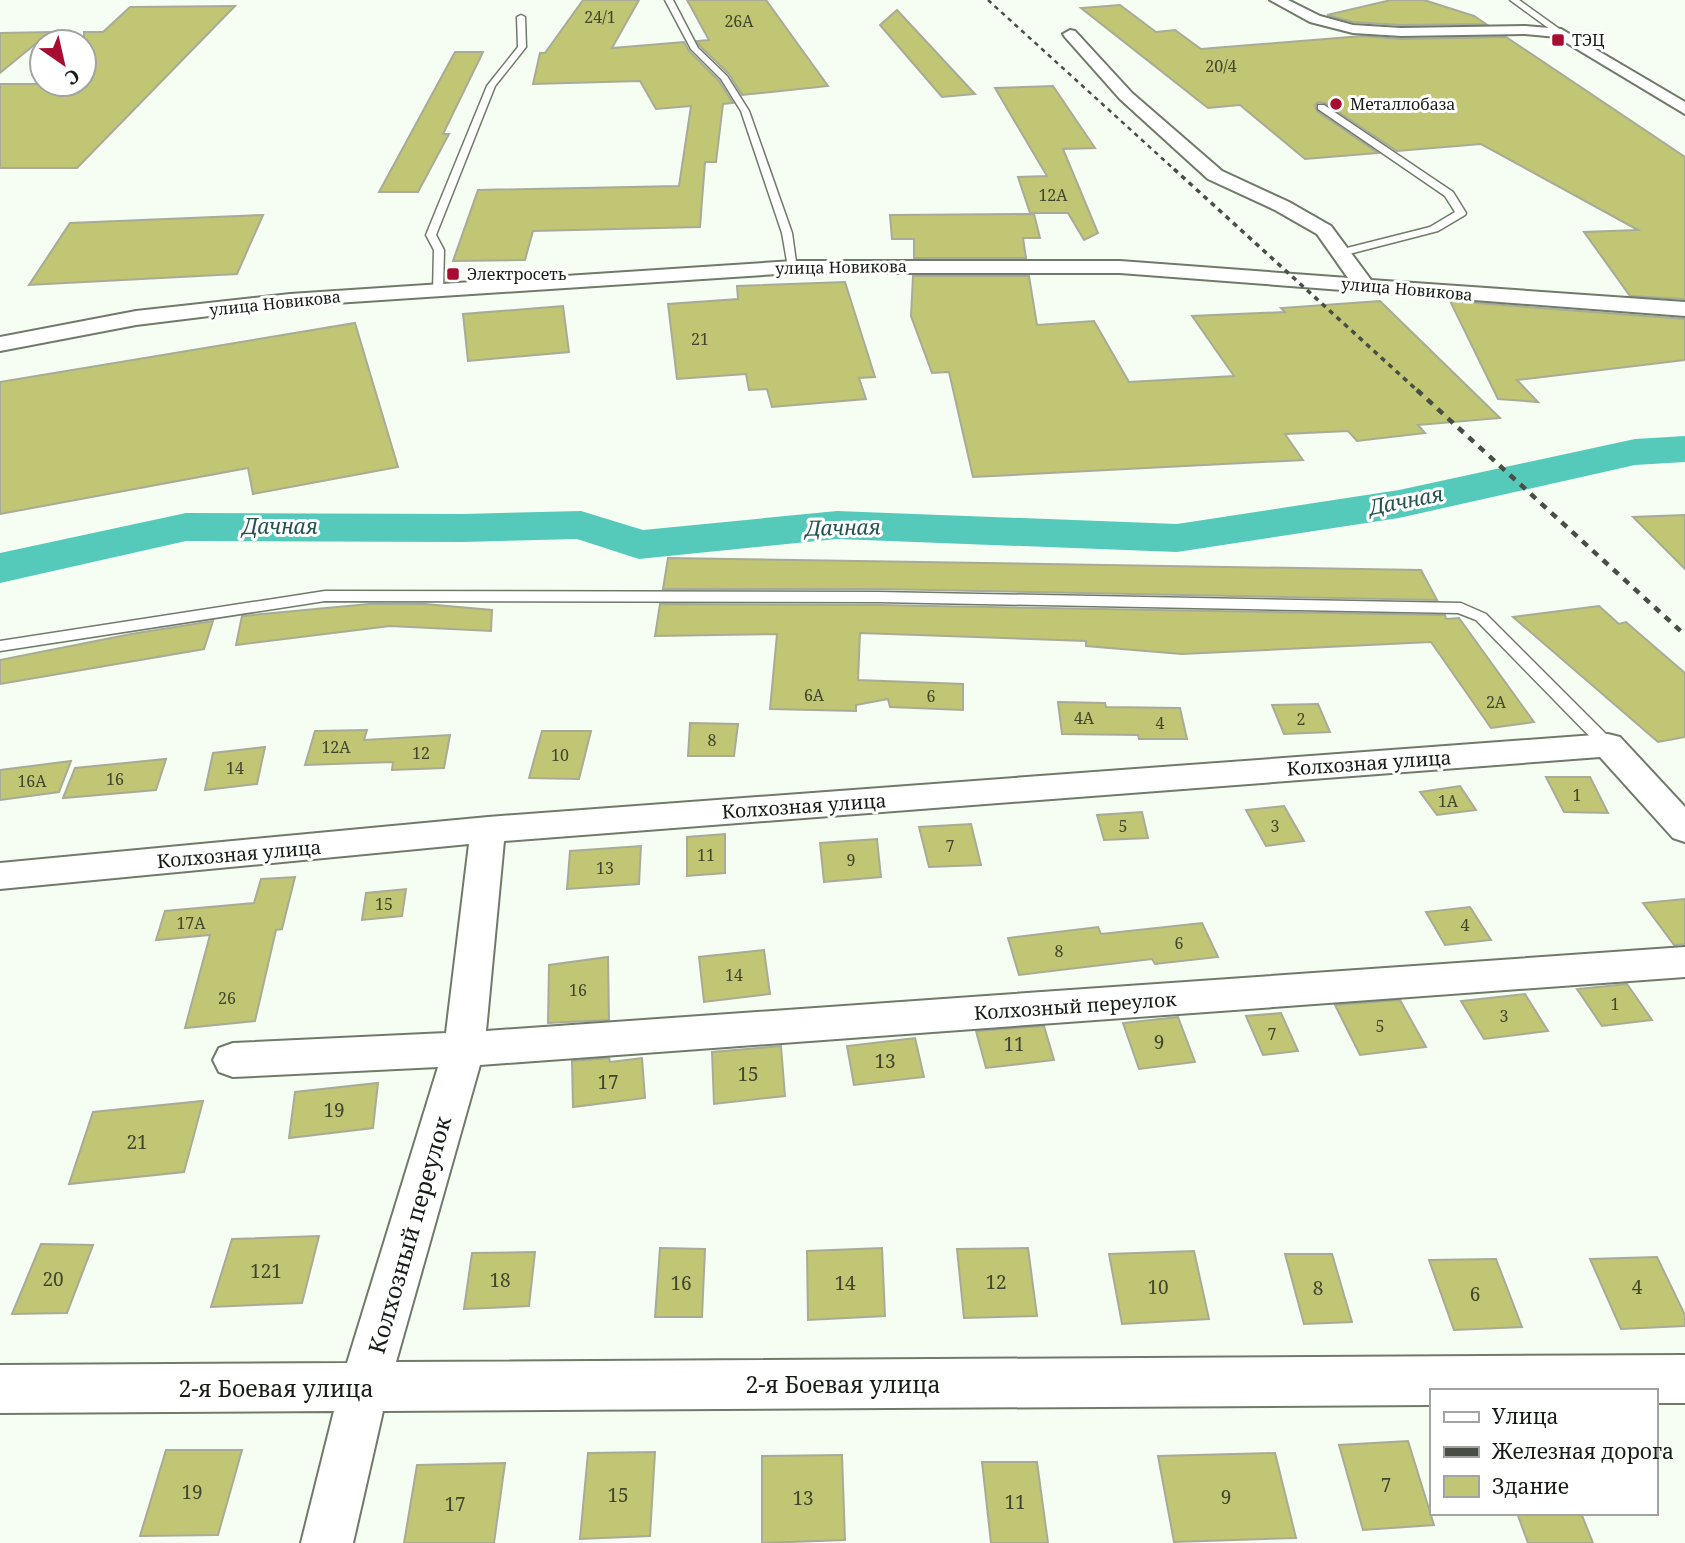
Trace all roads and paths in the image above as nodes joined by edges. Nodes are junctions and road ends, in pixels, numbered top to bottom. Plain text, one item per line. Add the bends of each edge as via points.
1 (669, 0) edge
2 (1277, 0) edge
3 (1514, 0) edge
4 (521, 18) dead end
5 (1562, 33) junction
6 (1070, 34) dead end
7 (1321, 107) dead end
8 (1685, 108) edge
9 (793, 267) junction
10 (1365, 286) junction
11 (437, 290) junction
12 (1685, 309) edge
13 (0, 344) edge
14 (0, 646) edge
15 (1608, 745) junction
16 (1685, 828) edge
17 (488, 830) junction
18 (0, 876) edge
19 (1685, 962) edge
20 (464, 1049) junction
21 (233, 1060) dead end
22 (1685, 1379) edge
23 (364, 1388) junction
24 (0, 1389) edge
25 (327, 1543) edge

1 - 9 lane via 695,49 724,78 745,111 787,233
2 - 5 street via 1315,19 1375,32
3 - 5 lane
4 - 11 lane via 522,47 491,86 431,235 439,250
5 - 8 street
6 - 10 street via 1126,96 1215,176 1324,230
7 - 10 lane via 1449,194 1461,213 1434,229 1343,252
9 - 10 street, улица Новикова via 1120,267
9 - 11 street, улица Новикова
10 - 12 street, улица Новикова
11 - 13 street, улица Новикова via 290,300 136,318
14 - 15 lane via 324,596 878,597 1461,608 1481,617
15 - 16 street
15 - 17 street, Колхозная улица
17 - 18 street, Колхозная улица
17 - 20 street, Колхозный переулок
19 - 20 street, Колхозный переулок
20 - 21 street, Колхозный переулок
20 - 23 street, Колхозный переулок
22 - 23 street, 2-я Боевая улица
23 - 24 street, 2-я Боевая улица
23 - 25 street, Колхозный переулок

